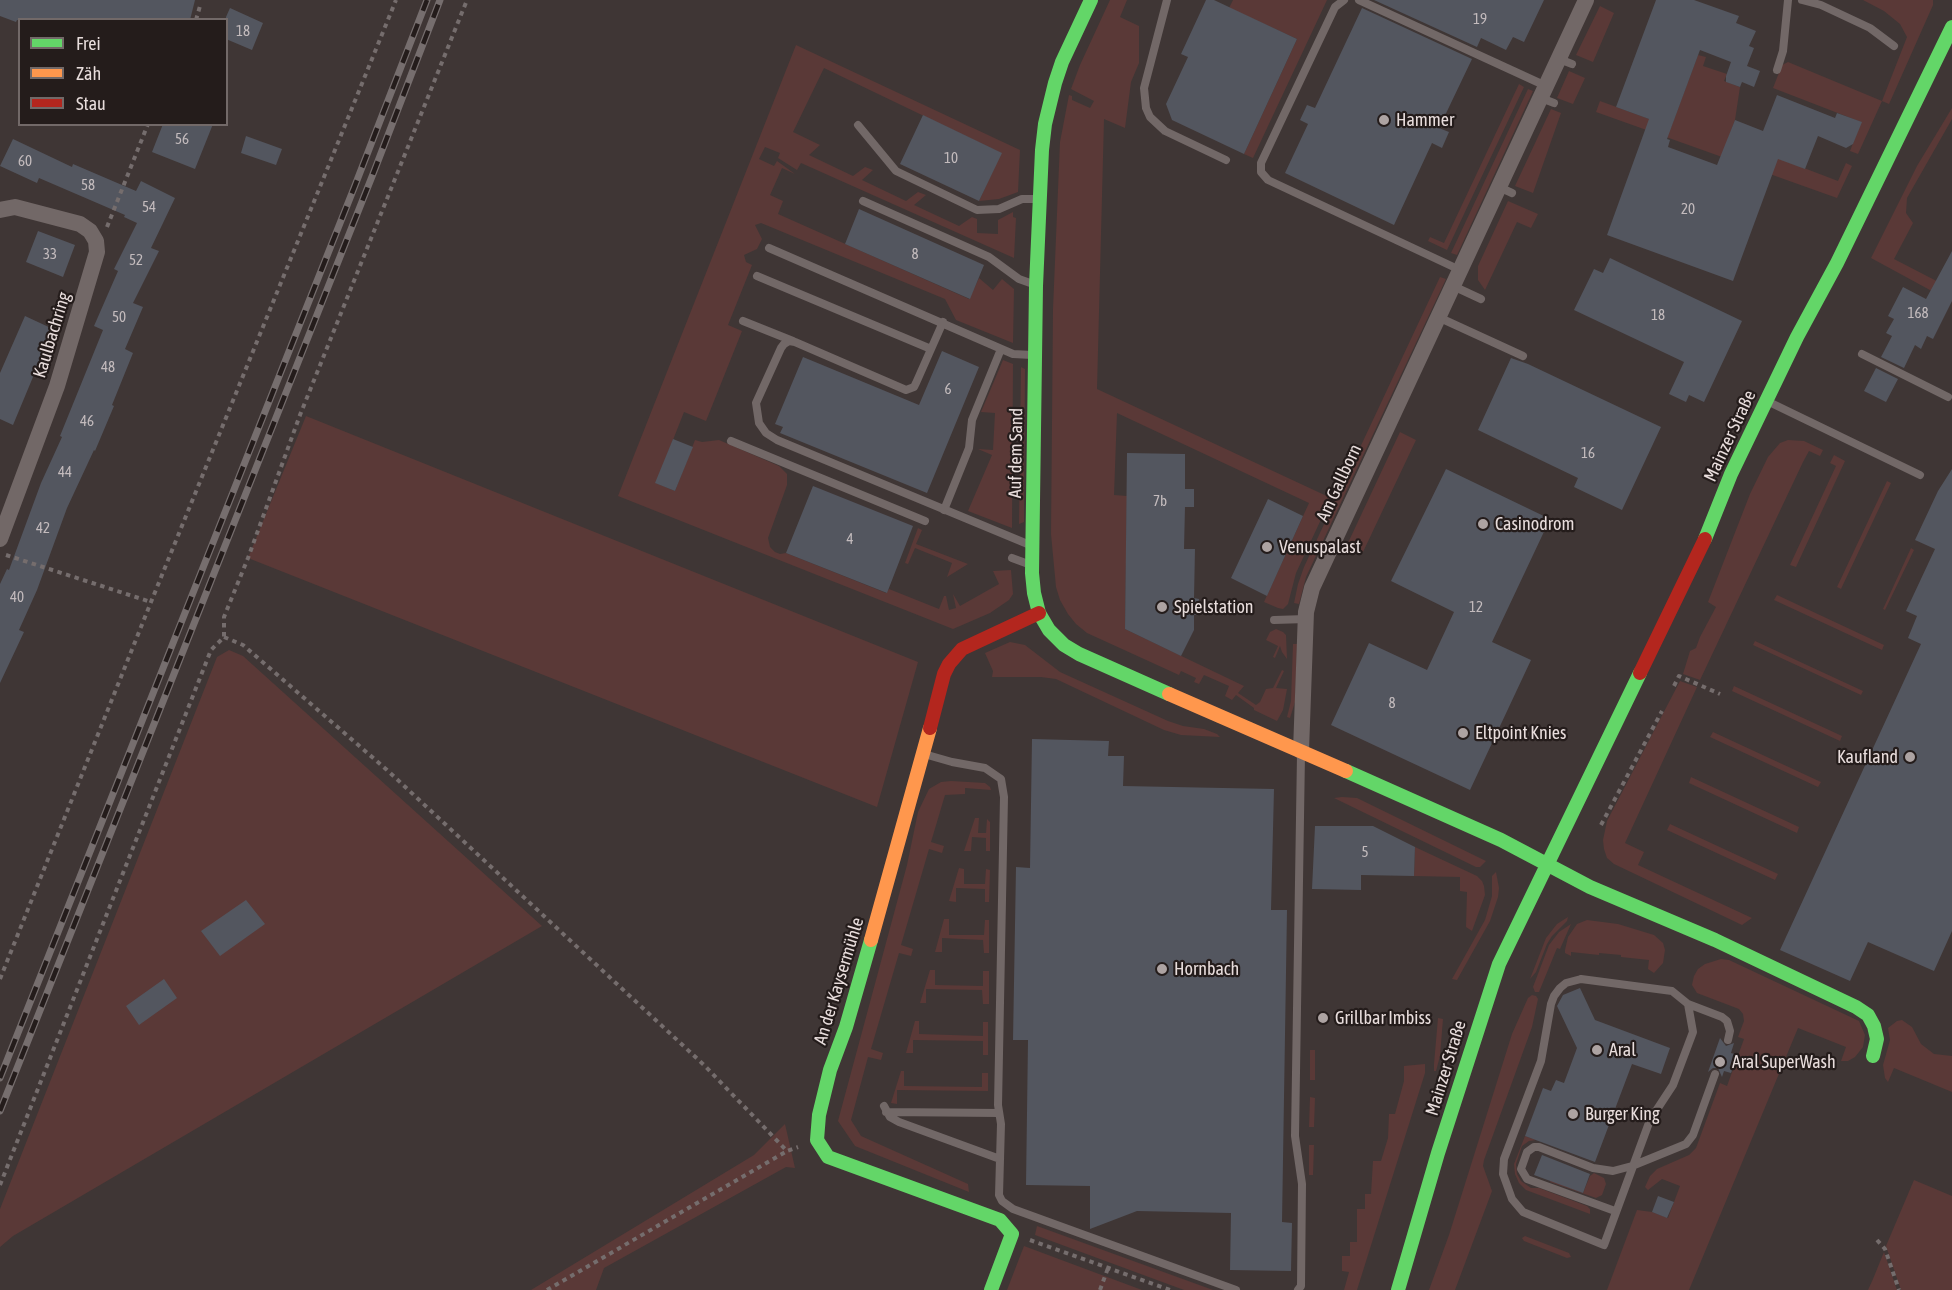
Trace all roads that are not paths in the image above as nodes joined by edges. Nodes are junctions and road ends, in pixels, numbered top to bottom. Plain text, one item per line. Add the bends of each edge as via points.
1 (1167, 0) edge
2 (1344, 0) edge
3 (1359, 0) edge
4 (1586, 0) edge
5 (1788, 0) edge
6 (1802, 0) edge
7 (1088, 1) edge
8 (1952, 27) edge
9 (1894, 46) dead end
10 (1777, 70) dead end
11 (1547, 96) junction
12 (858, 125) dead end
13 (1226, 160) dead end
14 (1039, 199) junction
15 (863, 201) dead end
16 (0, 210) edge
17 (769, 248) dead end
18 (1460, 270) junction
19 (757, 276) dead end
20 (1036, 286) junction
21 (1452, 286) junction
22 (1481, 299) dead end
23 (1438, 316) junction
24 (743, 321) dead end
25 (943, 322) junction
26 (795, 342) junction
27 (931, 349) junction
28 (1001, 349) junction
29 (1862, 354) dead end
30 (1035, 355) junction
31 (1523, 356) dead end
32 (1947, 397) dead end
33 (1766, 401) junction
34 (732, 441) dead end
35 (1920, 475) dead end
36 (944, 510) junction
37 (925, 521) dead end
38 (0, 539) edge
39 (1033, 546) junction
40 (1012, 558) dead end
41 (1032, 565) junction
42 (1039, 613) junction
43 (1306, 619) junction
44 (1274, 620) dead end
45 (1301, 751) junction
46 (923, 754) junction
47 (1548, 864) junction
48 (1688, 1004) junction
49 (1728, 1040) dead end
50 (1873, 1056) dead end
51 (1715, 1074) dead end
52 (999, 1113) junction
53 (1000, 1159) junction
54 (1632, 1166) junction
55 (1615, 1211) junction
56 (991, 1290) edge
57 (1236, 1290) edge
58 (1298, 1290) edge
59 (1398, 1290) edge

1 - 13 lane via 1144,88 1146,108 1165,131
2 - 18 lane via 1335,7 1261,163 1261,172 1268,180
3 - 11 lane
4 - 11 street, Am Gallborn via 1565,61
5 - 10 lane
6 - 9 lane via 1870,28
7 - 14 street, Auf dem Sand via 1049,102
8 - 33 street, Mainzer Straße
11 - 18 street, Am Gallborn via 1505,190
12 - 14 lane via 896,171 977,210
14 - 20 street, Auf dem Sand
15 - 20 lane via 989,257
16 - 38 street, Kaulbachring via 15,207 81,224 90,231 97,252 57,386
17 - 25 lane
18 - 21 street, Am Gallborn
19 - 27 lane
20 - 30 street, Auf dem Sand
21 - 22 lane
21 - 23 street, Am Gallborn
23 - 31 lane
23 - 43 street, Am Gallborn via 1317,576
24 - 26 lane
25 - 27 lane
25 - 28 lane
26 - 27 lane via 906,390 914,387
26 - 36 lane via 789,341 781,348 756,404 759,423 766,433
28 - 30 lane
28 - 36 lane via 972,420 969,448
29 - 32 lane
30 - 39 street, Auf dem Sand
33 - 35 lane
33 - 47 street, Mainzer Straße via 1698,555
34 - 37 lane
36 - 39 lane
39 - 41 street, Auf dem Sand
40 - 41 lane
41 - 42 street, Auf dem Sand
42 - 45 street, Auf dem Sand via 1055,637 1079,654
42 - 46 street, An der Kaysermühle via 971,644 956,655 940,684
43 - 44 lane
43 - 45 street, Am Gallborn
45 - 47 street
45 - 58 lane via 1295,1136 1302,1184
46 - 52 lane via 985,768 1001,779 1004,797
46 - 56 street, An der Kaysermühle via 846,1027 830,1070 817,1140 828,1157 1000,1220 1012,1234
47 - 50 street via 1590,887 1715,940 1863,1011 1876,1032
47 - 59 street, Mainzer Straße via 1499,964 1482,1012
48 - 49 lane via 1727,1021
48 - 54 lane via 1693,1032 1673,1085 1650,1120
48 - 55 lane via 1671,991 1581,979 1560,988 1551,1004 1541,1061 1504,1159 1505,1182 1523,1212 1604,1245
51 - 54 lane via 1690,1140
52 - 53 lane
52 - 53 lane via 885,1109 899,1122
53 - 57 lane via 999,1195 1013,1209
54 - 55 lane
54 - 55 lane via 1602,1170 1539,1147 1527,1152 1522,1165 1523,1175 1532,1182

